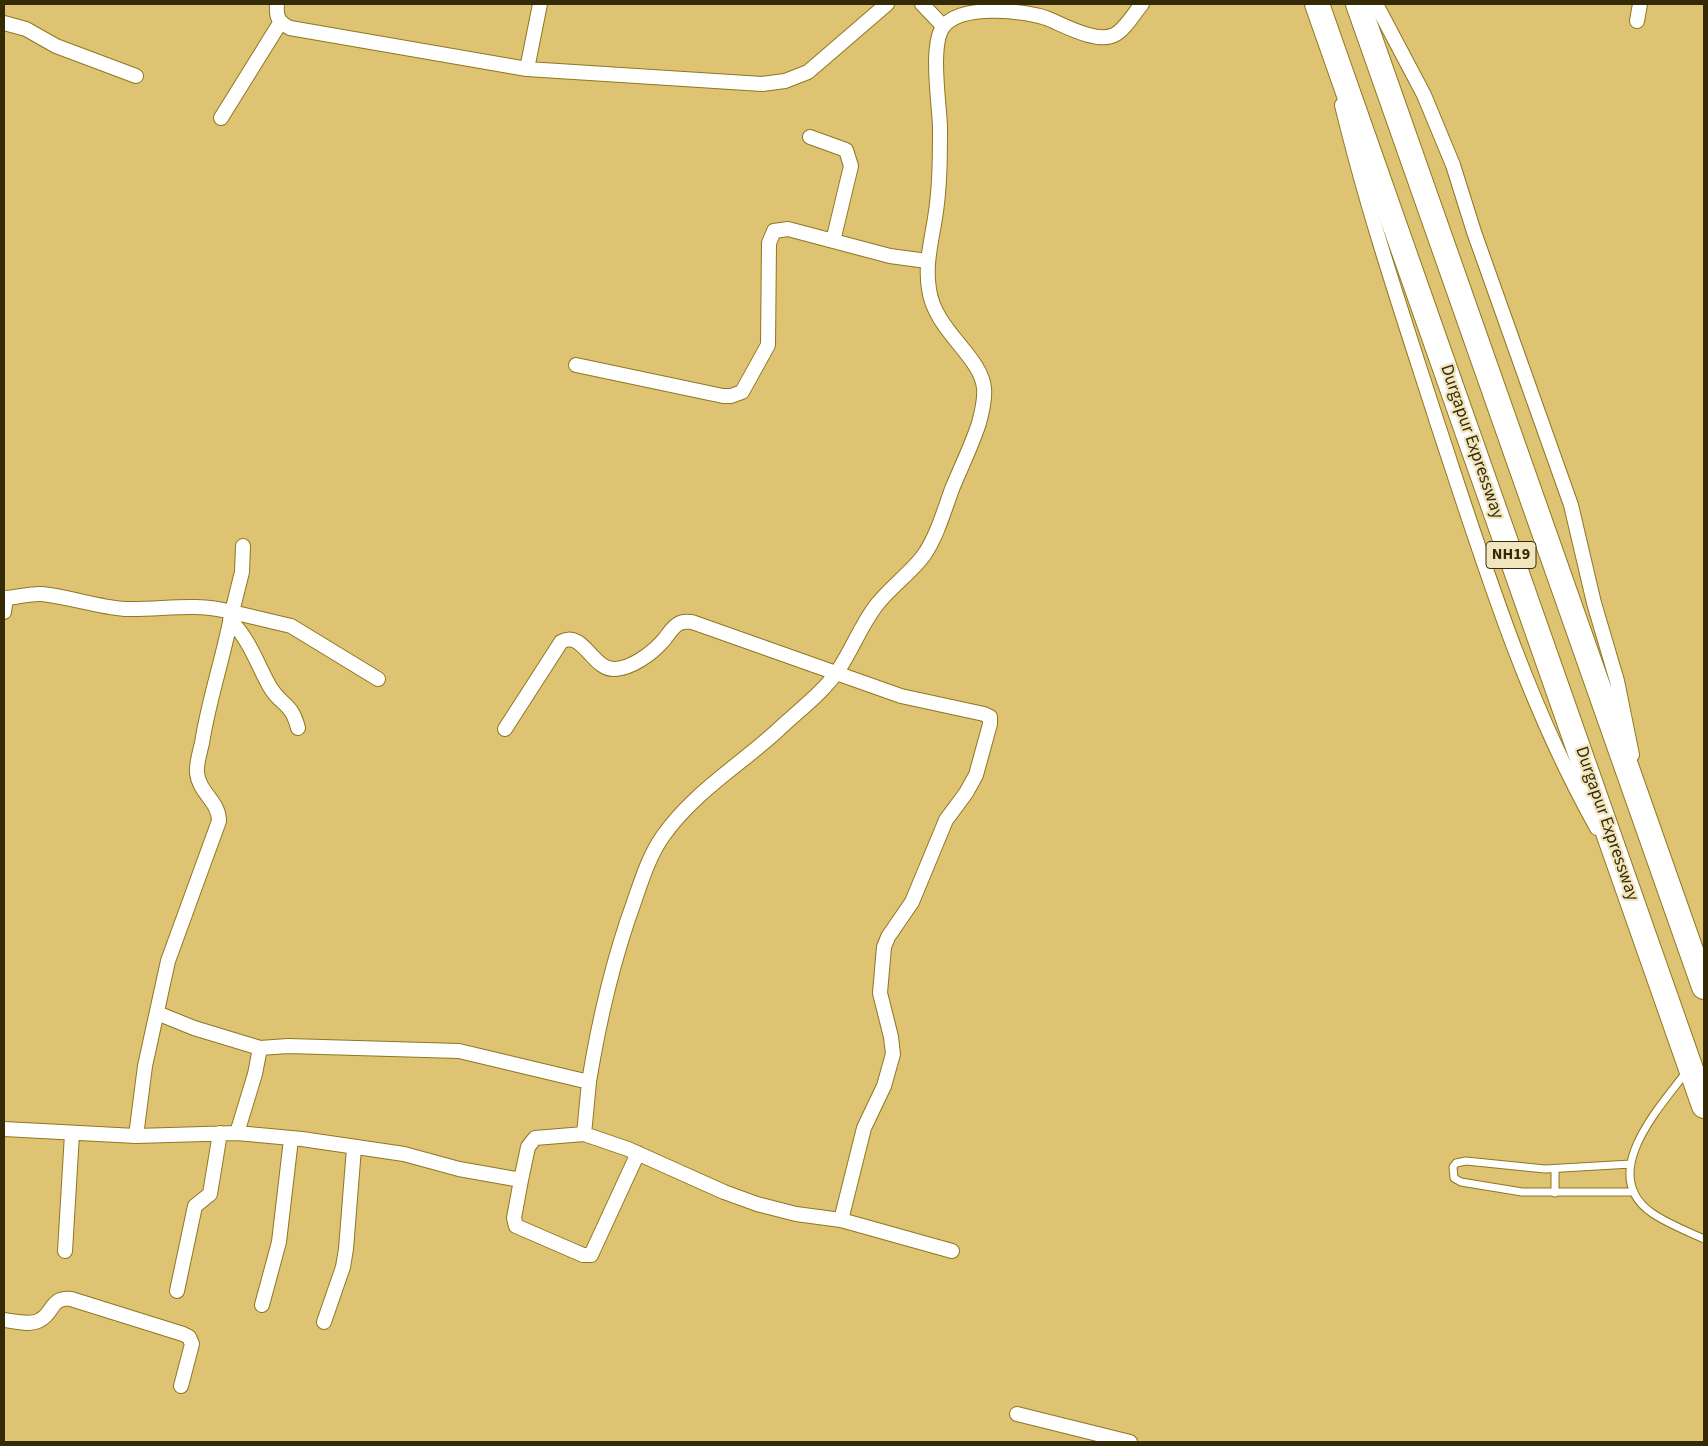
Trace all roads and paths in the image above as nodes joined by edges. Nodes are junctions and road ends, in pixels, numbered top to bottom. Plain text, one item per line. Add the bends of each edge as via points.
1 (277, 4) edge
2 (540, 4) edge
3 (887, 4) edge
4 (922, 4) edge
5 (1142, 4) edge
6 (1358, 4) edge
7 (1376, 4) edge
8 (1640, 4) edge
9 (1317, 5) edge
10 (1637, 21) dead end
11 (4, 23) edge
12 (280, 23) junction
13 (944, 26) junction
14 (527, 69) junction
15 (136, 76) dead end
16 (221, 118) dead end
17 (810, 137) dead end
18 (833, 241) junction
19 (927, 261) junction
20 (576, 365) dead end
21 (243, 546) dead end
22 (4, 603) edge
23 (231, 616) junction
24 (837, 672) junction
25 (378, 679) dead end
26 (298, 728) dead end
27 (505, 729) dead end
28 (1643, 817) junction
29 (1704, 987) edge
30 (157, 1013) junction
31 (260, 1048) junction
32 (1691, 1067) junction
33 (589, 1082) junction
34 (1704, 1106) edge
35 (4, 1129) edge
36 (220, 1133) junction
37 (237, 1133) junction
38 (72, 1134) junction
39 (584, 1134) junction
40 (136, 1136) junction
41 (291, 1139) junction
42 (354, 1148) junction
43 (638, 1153) junction
44 (1631, 1164) junction
45 (1555, 1169) junction
46 (521, 1180) junction
47 (1634, 1192) junction
48 (1555, 1193) junction
49 (841, 1220) junction
50 (1704, 1239) edge
51 (65, 1251) dead end
52 (952, 1251) dead end
53 (177, 1291) dead end
54 (262, 1305) dead end
55 (4, 1320) edge
56 (324, 1322) dead end
57 (181, 1386) dead end
58 (1017, 1414) dead end
59 (1130, 1442) edge

1 - 12 street
2 - 14 street
3 - 14 street via 808,72 785,81 762,84
4 - 13 street
5 - 13 street via 1122,29 1107,37 1089,35 1041,17 1020,13 979,12 953,18
6 - 28 highway, Durgapur Expressway / NH19
7 - 28 street via 1424,95 1453,165 1571,505 1594,603 1617,681
8 - 10 street
9 - 32 highway, Durgapur Expressway / NH19
11 - 15 street via 26,29 56,46
12 - 14 street via 290,28 397,48
12 - 16 street
13 - 19 street via 936,52 940,164
17 - 18 street via 846,150 850,157 851,166
18 - 19 street via 890,256
18 - 20 street via 781,228 770,236 768,345 746,386 736,395 723,396
19 - 24 street via 934,311 970,358 982,380 981,410 944,514 926,553 876,607
21 - 23 street via 239,589
22 - 23 street via 39,594 149,610 179,605 202,606
23 - 25 street via 291,626
23 - 26 street via 274,692 291,708
23 - 30 street via 220,667 213,683 197,773 216,805 219,821 168,961
24 - 27 street via 692,622 680,623 645,657 615,669 603,667 578,641 566,639 557,646
24 - 33 street via 775,733 700,795 664,834 654,850 617,954 602,1010
24 - 49 street via 901,696 984,714 991,720 976,774 946,820 912,902 884,947 880,992 893,1054 884,1086 864,1128
28 - 29 highway, Durgapur Expressway / NH19
30 - 31 street
30 - 40 street
31 - 33 street via 460,1051
31 - 37 street
32 - 34 highway, Durgapur Expressway / NH19
32 - 44 lane via 1642,1132
33 - 39 street
35 - 38 street
36 - 37 street
36 - 40 street
36 - 53 street via 210,1194 195,1206
37 - 41 street
38 - 40 street
38 - 51 street
39 - 43 street
39 - 46 street via 535,1138 528,1148
41 - 42 street
41 - 54 street via 278,1242
42 - 46 street via 404,1154 459,1169
42 - 56 street via 343,1267
43 - 46 street via 591,1255 583,1255 516,1226 514,1218
43 - 49 street via 757,1204 796,1214
44 - 45 lane
44 - 47 lane
45 - 48 lane
45 - 48 lane via 1466,1161 1456,1163 1453,1173 1457,1181 1480,1187
47 - 48 lane
47 - 50 lane via 1651,1213
49 - 52 street
55 - 57 street via 39,1321 62,1298 184,1334 192,1344
58 - 59 street

